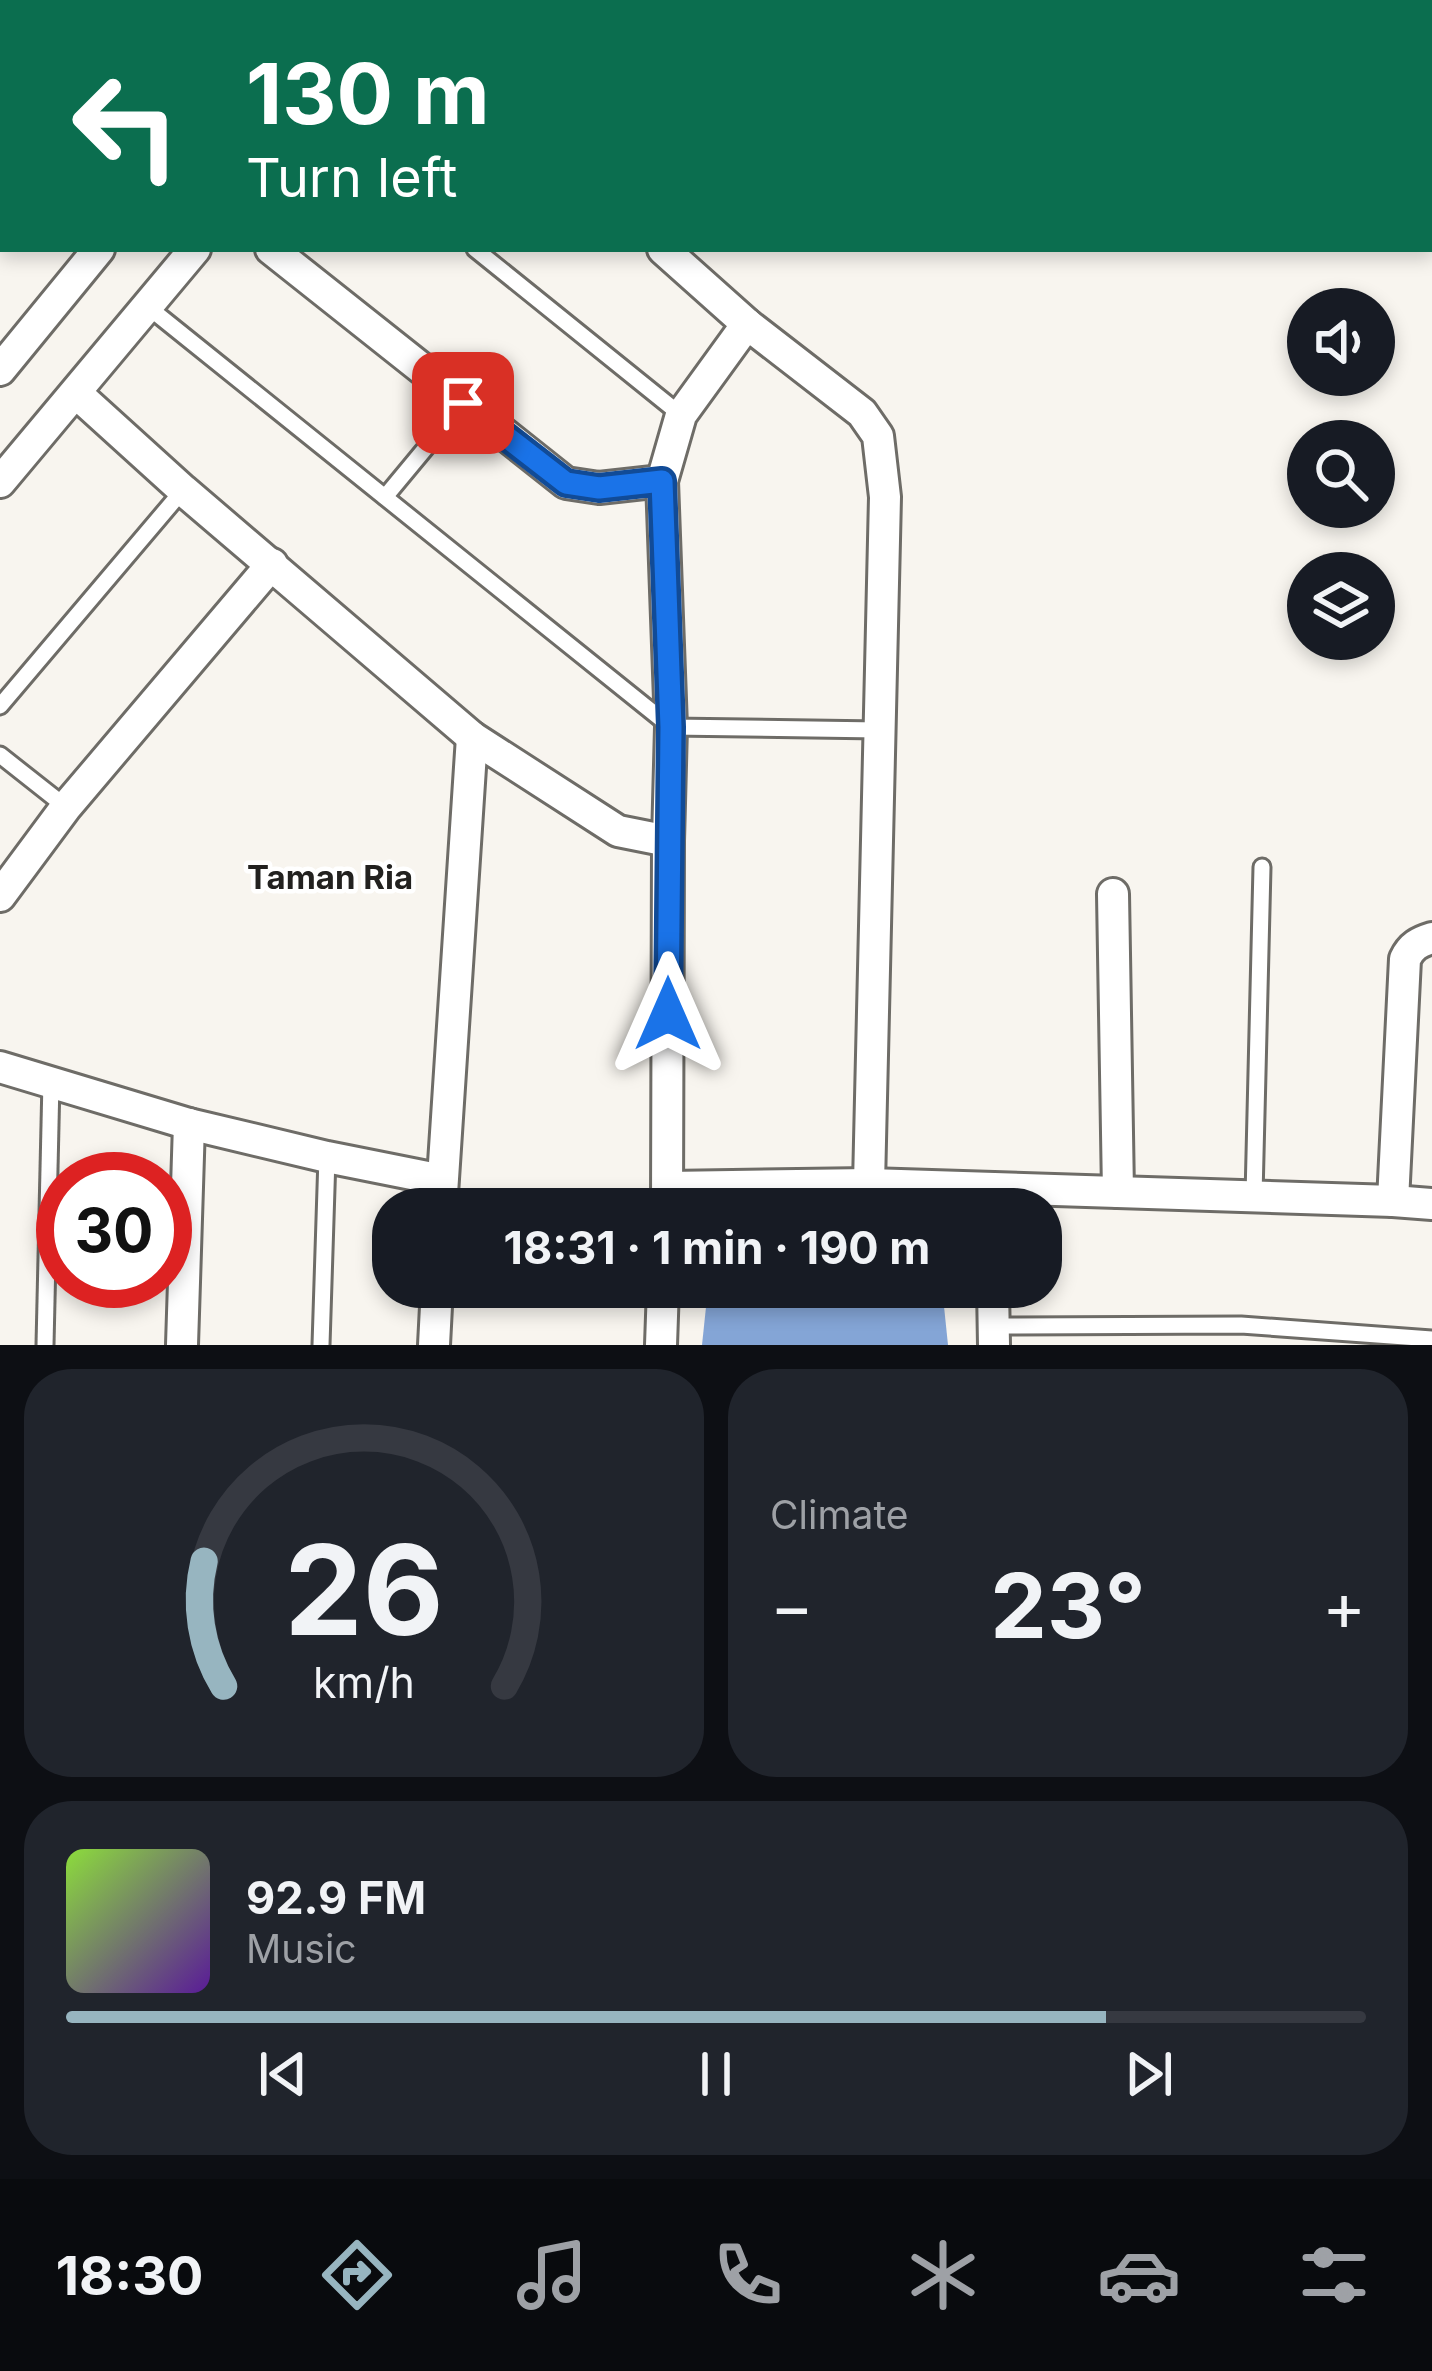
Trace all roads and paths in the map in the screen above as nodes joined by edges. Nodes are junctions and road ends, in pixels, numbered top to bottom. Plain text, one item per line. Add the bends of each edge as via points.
1 (97, 252) edge
2 (192, 252) edge
3 (275, 252) edge
4 (479, 252) edge
5 (666, 252) edge
6 (147, 306) junction
7 (747, 324) junction
8 (0, 370) edge
9 (76, 393) junction
10 (463, 403) junction
11 (681, 416) junction
12 (662, 481) junction
13 (0, 482) edge
14 (183, 490) junction
15 (385, 497) junction
16 (272, 564) junction
17 (0, 706) edge
18 (671, 727) junction
19 (879, 730) junction
20 (472, 737) junction
21 (0, 754) edge
22 (66, 808) junction
23 (668, 842) junction
24 (1262, 867) dead end
25 (1113, 894) dead end
26 (0, 896) edge
27 (1432, 938) edge
28 (0, 1066) edge
29 (51, 1081) junction
30 (189, 1124) junction
31 (327, 1156) junction
32 (869, 1184) junction
33 (415, 1188) edge
34 (443, 1188) edge
35 (667, 1188) edge
36 (821, 1188) edge
37 (902, 1188) edge
38 (1118, 1192) junction
39 (1062, 1195) edge
40 (1254, 1196) junction
41 (1394, 1201) junction
42 (1432, 1204) edge
43 (436, 1308) edge
44 (662, 1308) edge
45 (993, 1335) edge
46 (1432, 1339) edge
47 (45, 1345) edge
48 (182, 1345) edge
49 (321, 1345) edge
50 (434, 1345) edge
51 (661, 1345) edge

1 - 8 street
2 - 6 street
3 - 10 street
4 - 11 lane
5 - 7 street
6 - 9 street
6 - 15 lane
7 - 11 street
7 - 19 street via 862,413 878,436 885,497
9 - 13 street
9 - 14 street
10 - 12 street via 566,483
10 - 15 lane
11 - 12 street
12 - 18 street
14 - 16 street
14 - 17 lane
15 - 18 lane
16 - 20 street
16 - 22 street
18 - 19 lane
18 - 23 street
19 - 32 street
20 - 23 street via 618,831
20 - 34 street
21 - 22 lane
22 - 26 street
23 - 35 street
24 - 40 lane
25 - 38 street
27 - 41 street via 1405,959
28 - 29 street
29 - 30 street
29 - 47 lane
30 - 31 street
30 - 48 street
31 - 33 street
31 - 49 lane
32 - 36 street
32 - 37 street
38 - 39 street
38 - 40 street
40 - 41 street
41 - 42 street
43 - 50 street
44 - 51 street
45 - 46 lane via 1241,1325

